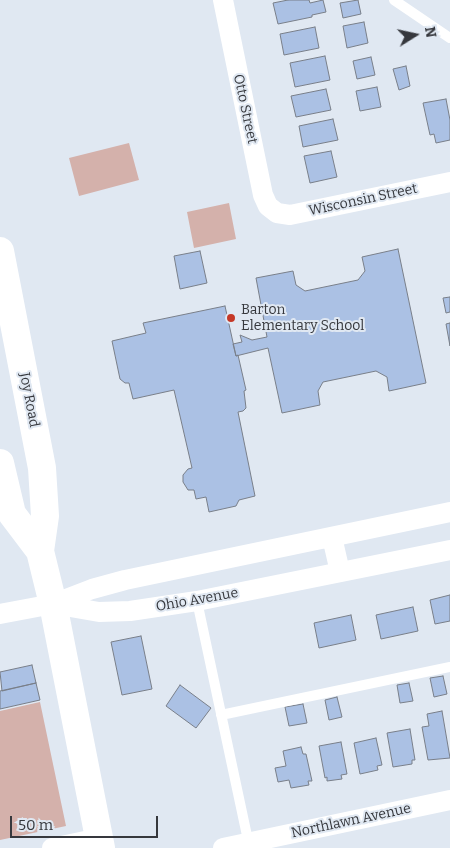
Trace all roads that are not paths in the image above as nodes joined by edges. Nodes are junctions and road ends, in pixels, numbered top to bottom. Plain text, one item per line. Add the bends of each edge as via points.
1 (223, 0) edge
2 (394, 0) edge
3 (450, 38) edge
4 (450, 182) edge
5 (277, 213) joint
6 (2, 267) edge
7 (0, 464) edge
8 (450, 512) edge
9 (332, 537) junction
10 (40, 550) junction
11 (450, 550) edge
12 (340, 572) junction
13 (197, 601) junction
14 (53, 604) junction
15 (0, 614) edge
16 (450, 667) edge
17 (221, 715) junction
18 (450, 800) edge
19 (100, 843) edge
20 (249, 845) edge
21 (52, 848) edge
22 (223, 848) edge

1 - 5 street, Otto Street via 263,195 268,206
2 - 3 lane
4 - 5 street, Wisconsin Street via 290,215
6 - 10 street, Joy Road via 42,468 45,516
7 - 10 street, Joy Road via 12,514
8 - 9 street, Ohio Avenue
9 - 12 street
9 - 14 street, Ohio Avenue via 124,580
10 - 14 street, Joy Road
11 - 12 street, Ohio Avenue
12 - 13 street, Ohio Avenue
13 - 14 street, Ohio Avenue via 99,612
13 - 17 lane
14 - 15 street, Ohio Avenue
14 - 19 street, Joy Road
16 - 17 lane
17 - 20 lane
18 - 20 street, Northlawn Avenue
19 - 21 street
20 - 22 street, Northlawn Avenue

